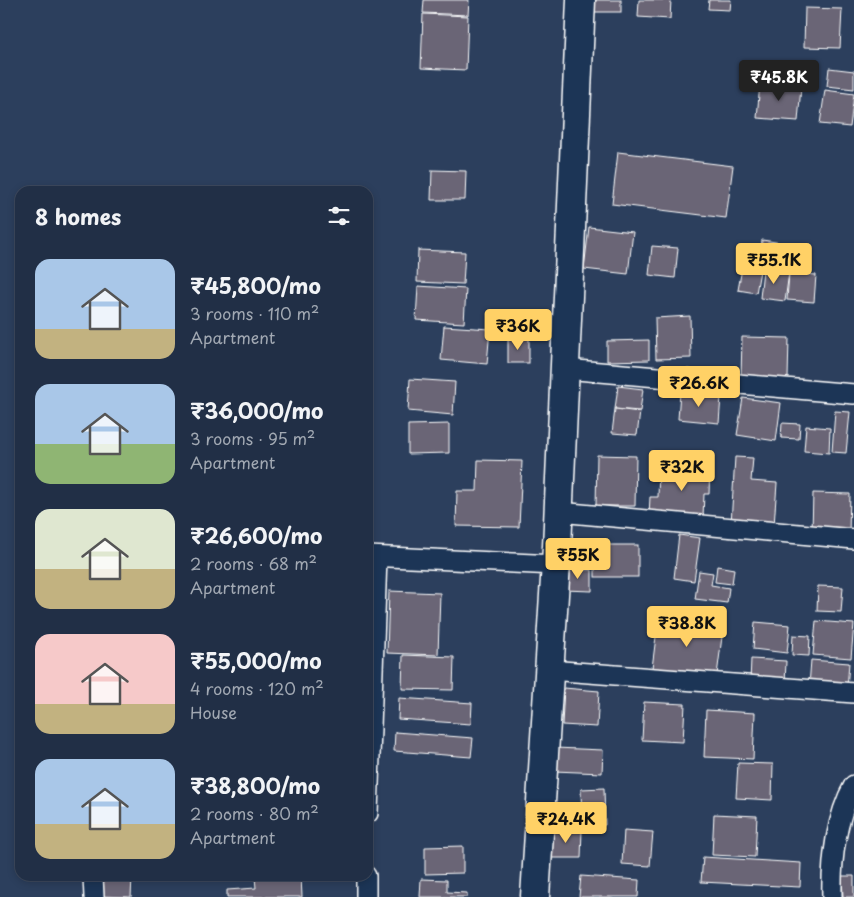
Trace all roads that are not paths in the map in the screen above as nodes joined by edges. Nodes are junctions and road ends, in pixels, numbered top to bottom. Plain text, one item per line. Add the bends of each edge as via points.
1 (581, 0) edge
2 (565, 369) junction
3 (854, 394) edge
4 (559, 512) junction
5 (854, 540) edge
6 (373, 556) edge
7 (556, 565) junction
8 (549, 670) junction
9 (854, 693) edge
10 (854, 785) edge
11 (94, 881) edge
12 (366, 881) edge
13 (94, 897) edge
14 (366, 897) edge
15 (535, 897) edge
16 (832, 897) edge

1 - 2 main road
2 - 3 street
2 - 4 main road
4 - 5 street
4 - 7 main road
6 - 7 street
7 - 8 main road
8 - 9 street
8 - 15 main road
10 - 16 street via 838,829
11 - 13 street
12 - 14 street

